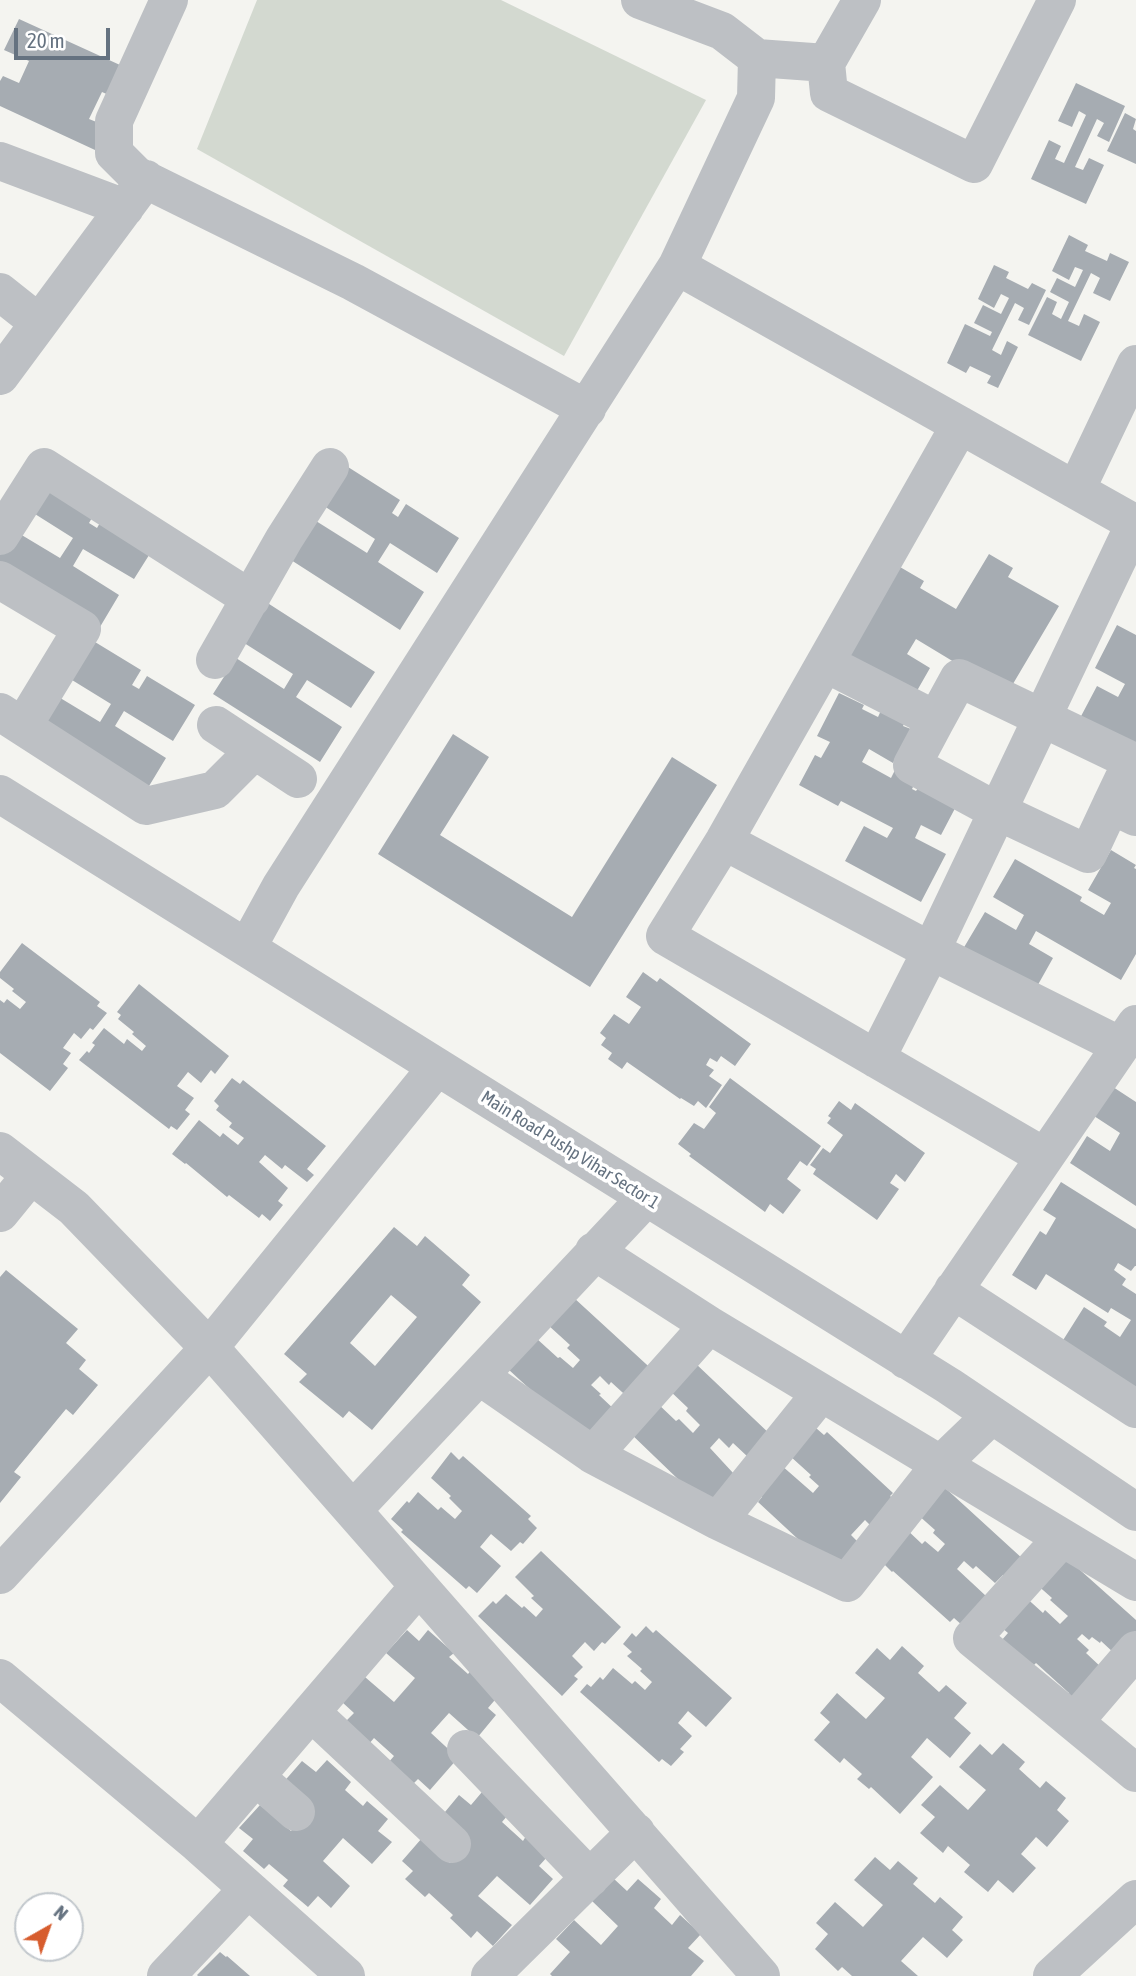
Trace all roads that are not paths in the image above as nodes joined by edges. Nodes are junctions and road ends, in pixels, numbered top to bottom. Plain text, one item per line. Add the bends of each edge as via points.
1 (169, 0) edge
2 (640, 0) edge
3 (862, 0) edge
4 (1058, 0) edge
5 (757, 58) junction
6 (826, 63) junction
7 (0, 161) edge
8 (135, 194) junction
9 (677, 266) junction
10 (0, 292) edge
11 (39, 323) junction
12 (1136, 364) edge
13 (0, 376) edge
14 (587, 409) junction
15 (960, 425) junction
16 (330, 467) dead end
17 (1076, 490) junction
18 (1135, 524) edge
19 (0, 536) edge
20 (0, 580) edge
21 (251, 599) junction
22 (215, 660) dead end
23 (825, 663) junction
24 (1042, 718) junction
25 (11, 719) edge
26 (936, 720) junction
27 (216, 725) dead end
28 (254, 751) junction
29 (298, 779) dead end
30 (0, 794) edge
31 (998, 811) junction
32 (1124, 811) edge
33 (724, 841) junction
34 (247, 948) junction
35 (931, 951) junction
36 (1129, 1035) edge
37 (876, 1059) junction
38 (437, 1067) junction
39 (0, 1151) edge
40 (1045, 1157) junction
41 (31, 1175) junction
42 (646, 1198) junction
43 (0, 1213) edge
44 (594, 1251) junction
45 (953, 1290) junction
46 (709, 1325) junction
47 (209, 1348) junction
48 (906, 1360) junction
49 (479, 1376) junction
50 (821, 1394) junction
51 (1136, 1409) edge
52 (992, 1415) junction
53 (593, 1455) junction
54 (940, 1465) junction
55 (353, 1510) junction
56 (1136, 1512) edge
57 (718, 1521) junction
58 (1062, 1538) junction
59 (0, 1575) edge
60 (1136, 1582) edge
61 (419, 1586) junction
62 (1136, 1650) edge
63 (0, 1678) edge
64 (311, 1712) junction
65 (1073, 1722) junction
66 (466, 1749) dead end
67 (1136, 1773) edge
68 (256, 1777) junction
69 (296, 1812) dead end
70 (636, 1832) junction
71 (198, 1844) junction
72 (452, 1844) dead end
73 (590, 1878) junction
74 (248, 1889) junction
75 (1136, 1899) edge
76 (166, 1976) edge
77 (346, 1976) edge
78 (490, 1976) edge
79 (761, 1976) edge
80 (1052, 1976) edge

1 - 8 street via 114,121 114,153 136,174
2 - 5 street via 722,31
3 - 6 street
4 - 6 street via 974,164 829,93
5 - 6 street
5 - 9 street via 756,98
7 - 8 street
8 - 11 street
8 - 14 street via 353,282
9 - 14 street
9 - 15 street
10 - 11 street
11 - 13 street
12 - 17 street
14 - 34 street via 281,886
15 - 17 street
15 - 23 street
16 - 21 street
17 - 18 street
18 - 24 street
19 - 21 street via 44,467
20 - 25 street via 82,629
21 - 22 street
23 - 26 street
23 - 33 street
24 - 26 street via 959,678
24 - 31 street
24 - 32 street via 1132,761
25 - 28 street via 146,806 215,790
26 - 31 street via 912,765
27 - 28 street
28 - 29 street
30 - 34 street, Main Road Pushp Vihar Sector 1
31 - 32 street via 1088,854
31 - 35 street
33 - 35 street
33 - 37 street via 665,936
34 - 38 street, Main Road Pushp Vihar Sector 1
35 - 36 street
35 - 37 street
36 - 40 street
37 - 40 street
38 - 42 street, Main Road Pushp Vihar Sector 1
38 - 47 street
39 - 41 street
40 - 45 street
41 - 43 street
41 - 47 street via 74,1208
42 - 44 street
42 - 48 street, Main Road Pushp Vihar Sector 1
44 - 46 street
44 - 49 street
45 - 48 street
45 - 51 street
46 - 50 street
46 - 53 street
47 - 55 street
47 - 59 street
48 - 52 street, Main Road Pushp Vihar Sector 1
49 - 53 street
49 - 55 street
50 - 54 street
50 - 57 street
52 - 54 street
52 - 56 street, Main Road Pushp Vihar Sector 1
53 - 57 street
54 - 57 street via 847,1583
54 - 58 street
55 - 61 street
58 - 60 street
58 - 65 street via 972,1639
61 - 64 street
61 - 70 street
62 - 65 street
63 - 71 street
64 - 68 street
64 - 72 street
65 - 67 street
66 - 73 street
68 - 69 street
68 - 71 street
70 - 73 street
70 - 79 street
71 - 74 street
73 - 78 street
74 - 76 street
74 - 77 street
75 - 80 street

